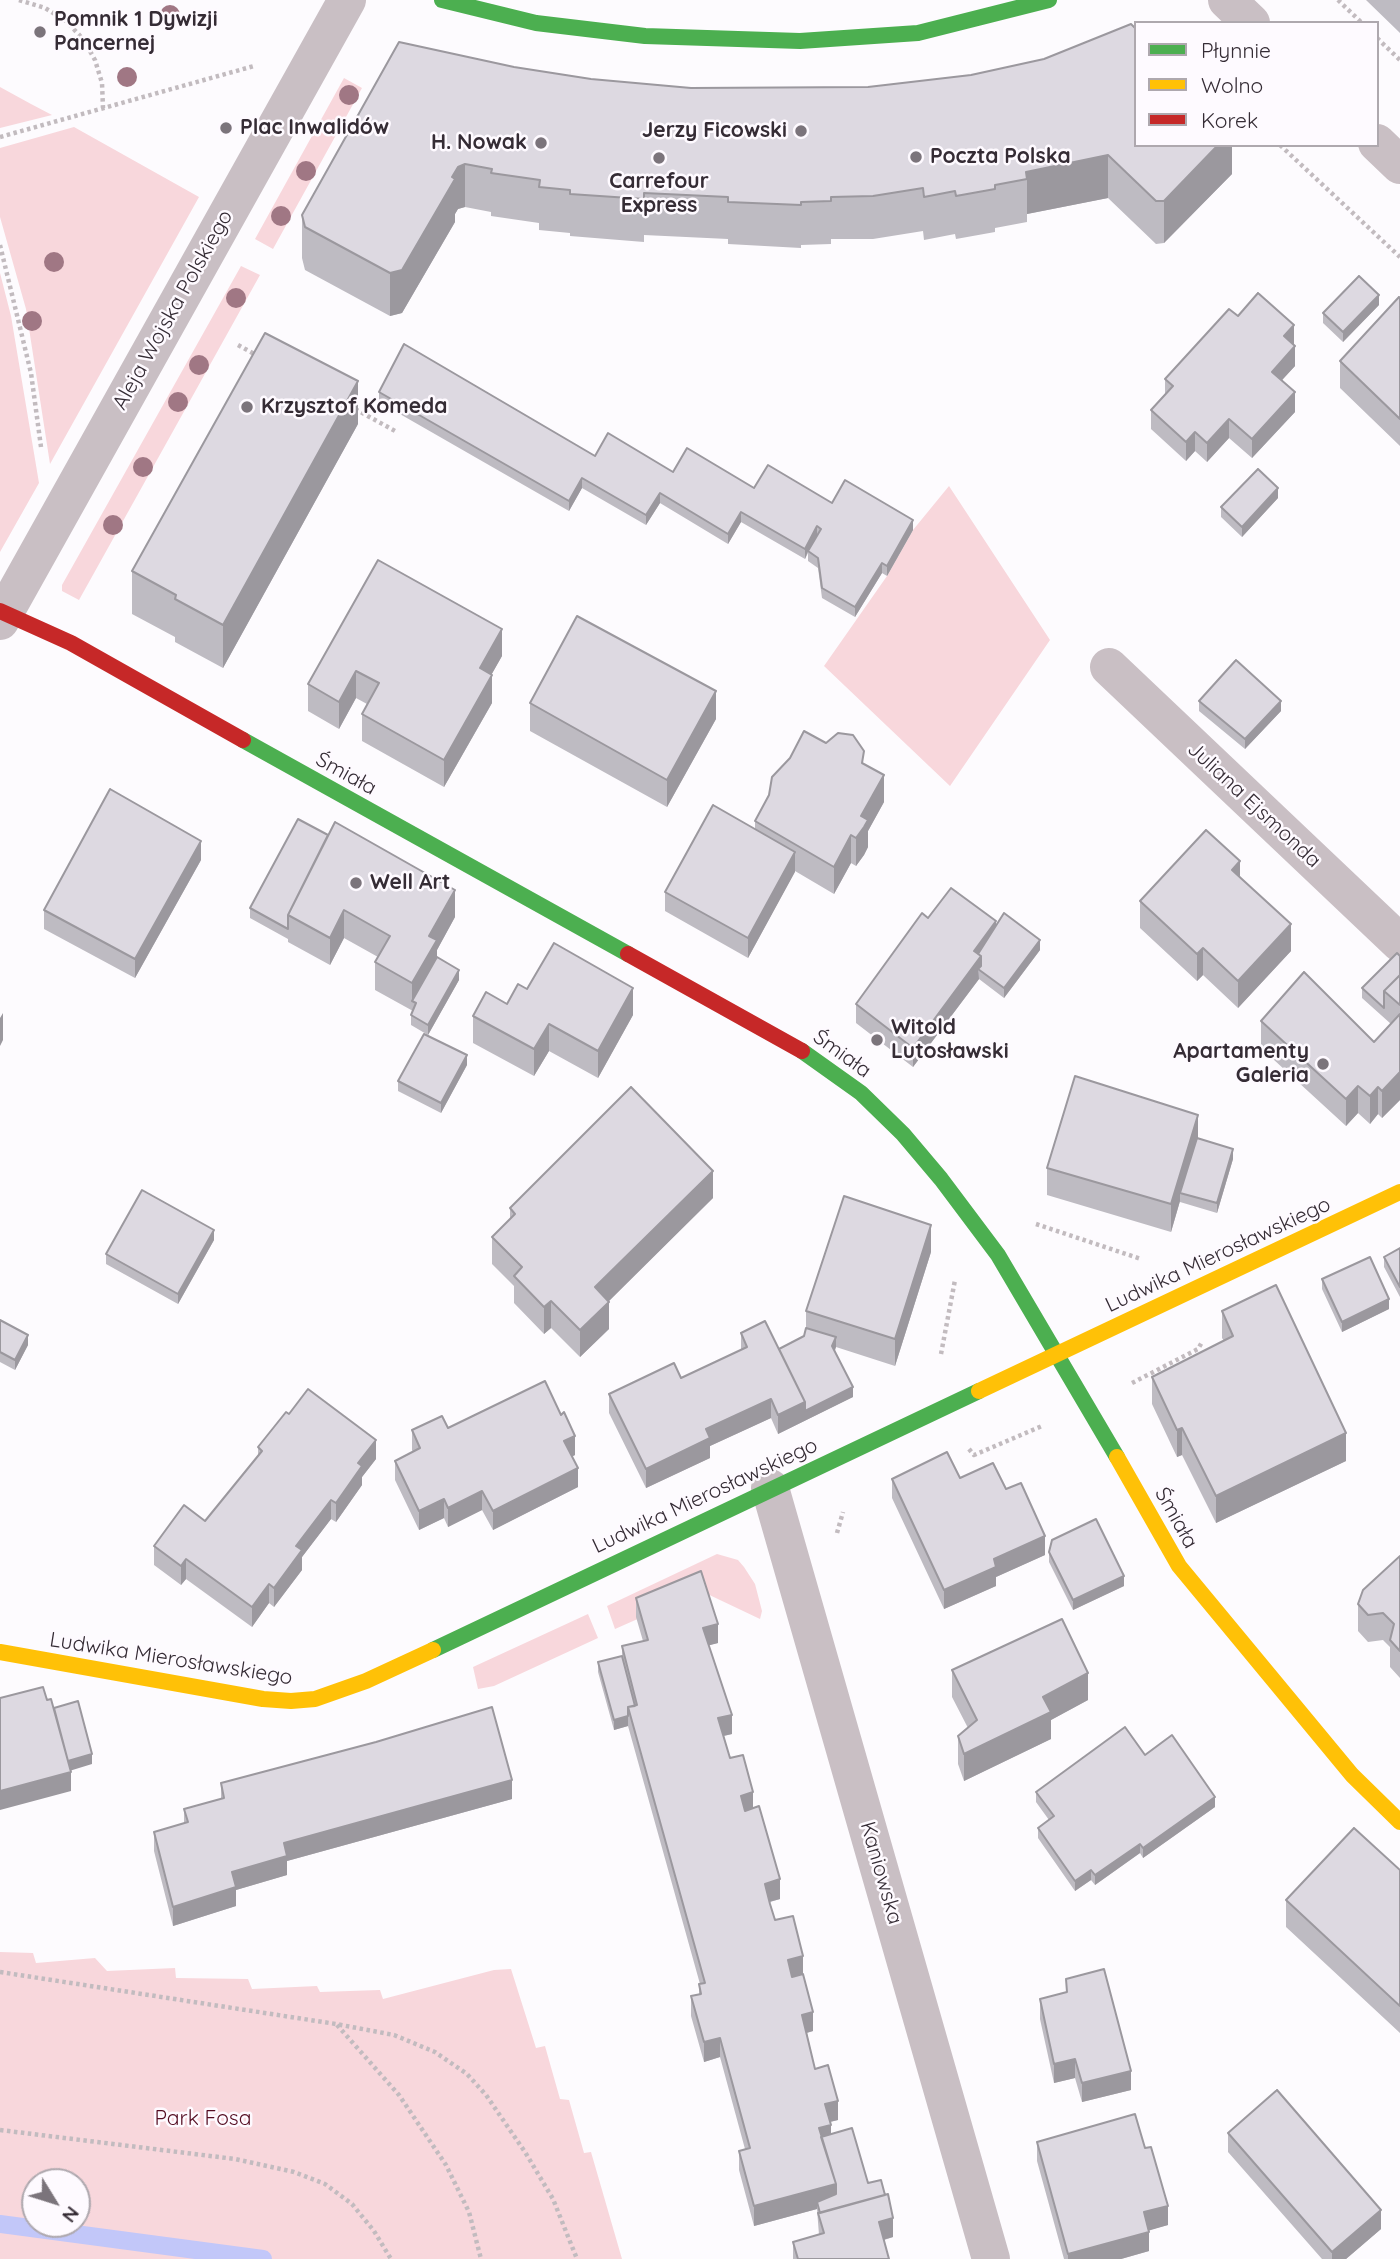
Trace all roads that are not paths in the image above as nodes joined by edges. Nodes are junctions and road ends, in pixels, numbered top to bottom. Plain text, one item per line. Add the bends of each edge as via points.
1 (346, 0) edge
2 (442, 0) edge
3 (1049, 0) edge
4 (1227, 0) edge
5 (1249, 21) edge
6 (1379, 144) edge
7 (1400, 164) edge
8 (1, 615) edge
9 (1109, 667) dead end
10 (1400, 943) edge
11 (1400, 1192) edge
12 (1059, 1354) junction
13 (770, 1488) junction
14 (0, 1651) edge
15 (1400, 1822) edge
16 (992, 2259) edge

1 - 8 street, Aleja Wojska Polskiego
2 - 3 street via 536,23 632,35 800,41 918,33
4 - 5 street
6 - 7 street
8 - 12 street, Śmiała via 71,643 469,868 788,1041 825,1066 895,1126 941,1179 998,1255
9 - 10 street, Juliana Ejsmonda
11 - 12 street, Ludwika Mierosławskiego
12 - 13 street, Ludwika Mierosławskiego
12 - 15 street, Śmiała via 1179,1566 1352,1775
13 - 14 street, Ludwika Mierosławskiego via 366,1681 315,1699 263,1699
13 - 16 street, Kaniowska

